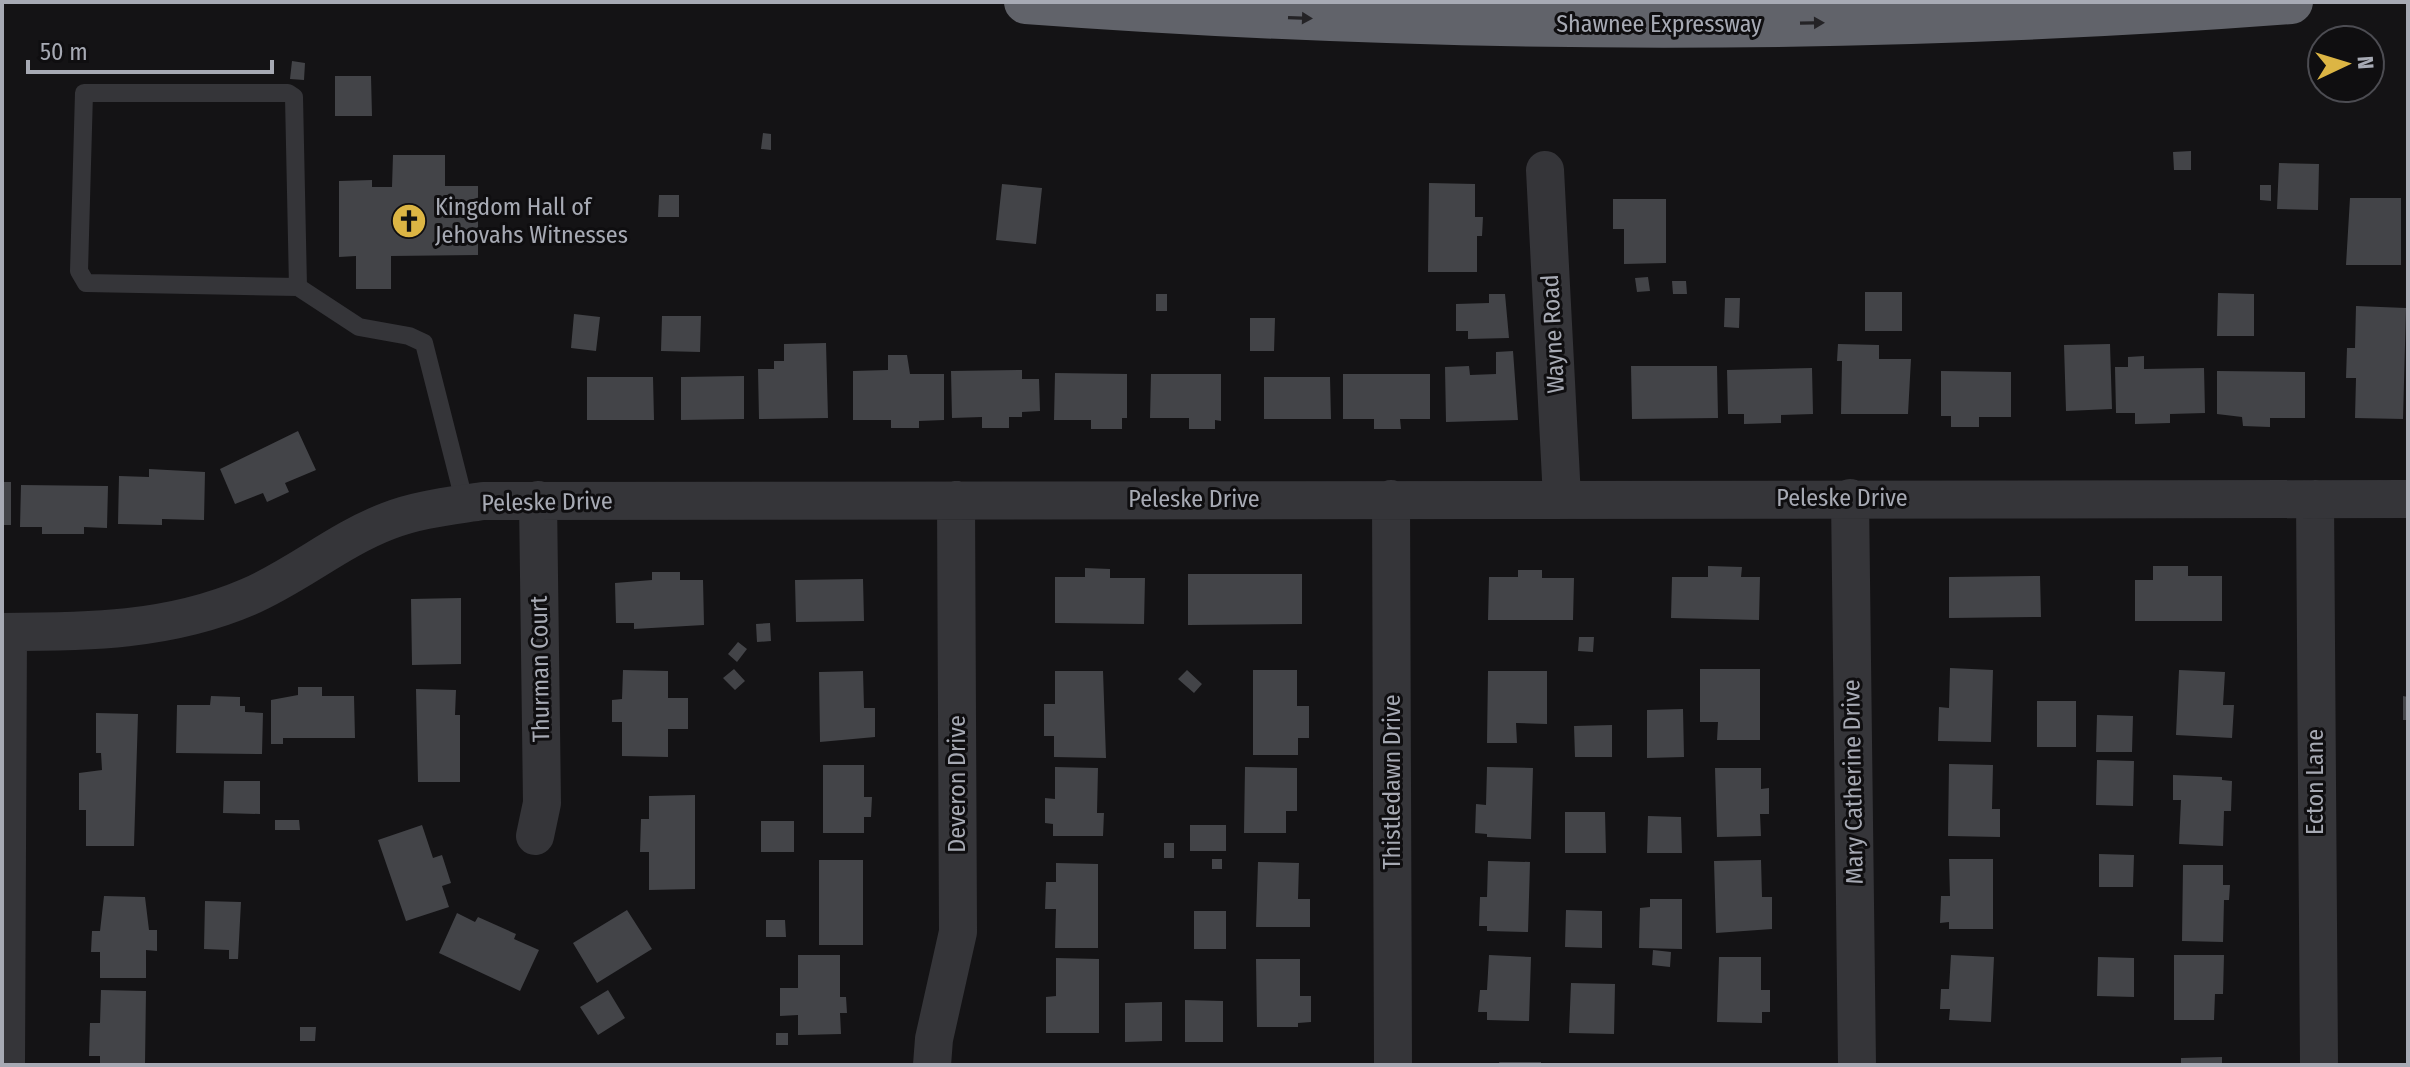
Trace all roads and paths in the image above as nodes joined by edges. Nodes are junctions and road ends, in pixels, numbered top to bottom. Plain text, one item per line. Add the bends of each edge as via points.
1 (1026, 2) edge
2 (2291, 2) edge
3 (1545, 170) dead end
4 (298, 287) junction
5 (1562, 498) junction
6 (1850, 498) junction
7 (1391, 499) junction
8 (2315, 499) junction
9 (2408, 499) edge
10 (538, 500) junction
11 (956, 500) junction
12 (465, 504) junction
13 (5, 632) edge
14 (535, 836) dead end
15 (6, 1065) edge
16 (932, 1065) edge
17 (1393, 1065) edge
18 (1857, 1065) edge
19 (2319, 1065) edge

1 -> 2 highway, Shawnee Expressway via 1303,18 1616,26 1905,22
3 - 5 street, Wayne Road
4 - 4 lane via 294,97 84,93 80,277 86,283
4 - 12 lane via 359,327 424,343
5 - 6 street, Peleske Drive
5 - 7 street, Peleske Drive
6 - 8 street, Peleske Drive
6 - 18 street, Mary Catherine Drive
7 - 11 street, Peleske Drive
7 - 17 street, Thistledawn Drive
8 - 9 street, Peleske Drive
8 - 19 street, Ecton Lane
10 - 11 street, Peleske Drive
10 - 12 street, Peleske Drive
10 - 14 street, Thurman Court via 542,803
11 - 16 street, Deveron Drive via 958,932
12 - 13 street, Peleske Drive via 387,521 249,597 187,619 120,631
13 - 15 street

